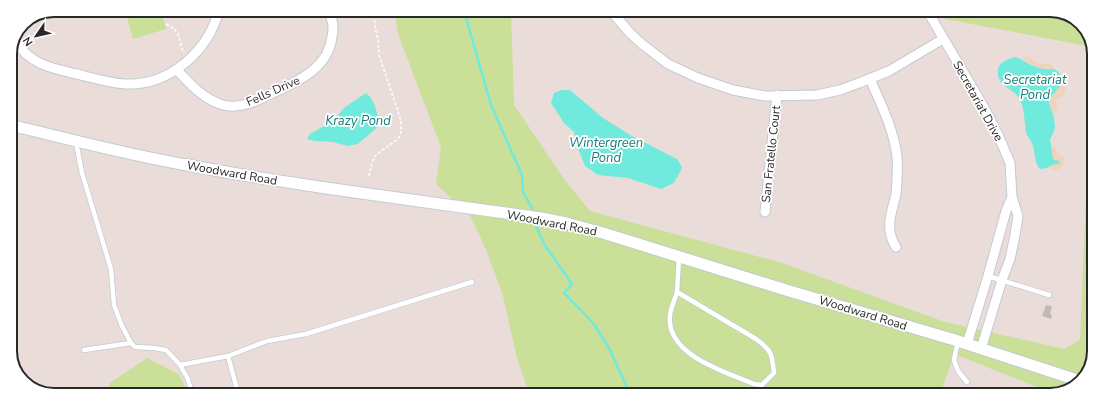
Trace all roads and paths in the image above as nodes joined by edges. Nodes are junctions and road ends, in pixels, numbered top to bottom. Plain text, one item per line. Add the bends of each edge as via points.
1 (217, 17) edge
2 (330, 17) edge
3 (374, 17) edge
4 (617, 17) edge
5 (931, 17) edge
6 (166, 24) dead end
7 (944, 39) junction
8 (18, 46) edge
9 (188, 60) junction
10 (177, 70) junction
11 (870, 79) junction
12 (777, 95) junction
13 (17, 126) edge
14 (75, 140) junction
15 (369, 176) dead end
16 (1012, 196) junction
17 (765, 212) dead end
18 (896, 247) dead end
19 (679, 256) junction
20 (988, 276) junction
21 (1002, 280) junction
22 (472, 282) dead end
23 (677, 292) junction
24 (1049, 295) dead end
25 (131, 343) junction
26 (962, 343) junction
27 (981, 349) junction
28 (84, 350) dead end
29 (228, 356) junction
30 (180, 366) junction
31 (1073, 379) edge
32 (967, 382) dead end
33 (191, 388) edge
34 (237, 388) edge

1 - 9 street via 203,44
2 - 10 street, Fells Drive via 333,23 332,43 321,64 302,78 258,100 234,106 223,105 202,95
3 - 15 path via 379,55 398,111 401,131 399,138 376,155
4 - 12 street via 638,40 668,64 733,90 765,96
5 - 7 street, Secretariat Drive
6 - 9 path via 178,33
7 - 11 street
7 - 16 street, Secretariat Drive via 999,137 1010,163
8 - 10 street via 31,59 51,68 110,82 142,83
9 - 10 street
11 - 12 street via 840,90 816,95
11 - 18 street via 885,113 897,156 896,194 890,219 891,236
12 - 17 street, San Fratello Court
13 - 14 street, Woodward Road
14 - 19 street, Woodward Road via 156,159 260,178 541,218
14 - 25 lane via 82,173 111,270 114,304
16 - 20 street, Secretariat Drive
16 - 21 street, Secretariat Drive via 1018,216 1010,259
19 - 23 lane
19 - 26 street, Woodward Road
20 - 21 lane
20 - 26 street, Secretariat Drive
21 - 24 lane
21 - 27 street, Secretariat Drive
22 - 29 lane via 306,334 267,341
23 - 23 lane via 766,346 772,356 774,373 762,385 754,384 702,362 686,352 674,338 670,324
25 - 28 lane
25 - 30 lane via 135,347 166,350
26 - 27 street, Woodward Road
26 - 32 lane via 954,360 958,371
27 - 31 street, Woodward Road
29 - 30 lane
29 - 34 lane
30 - 33 lane

